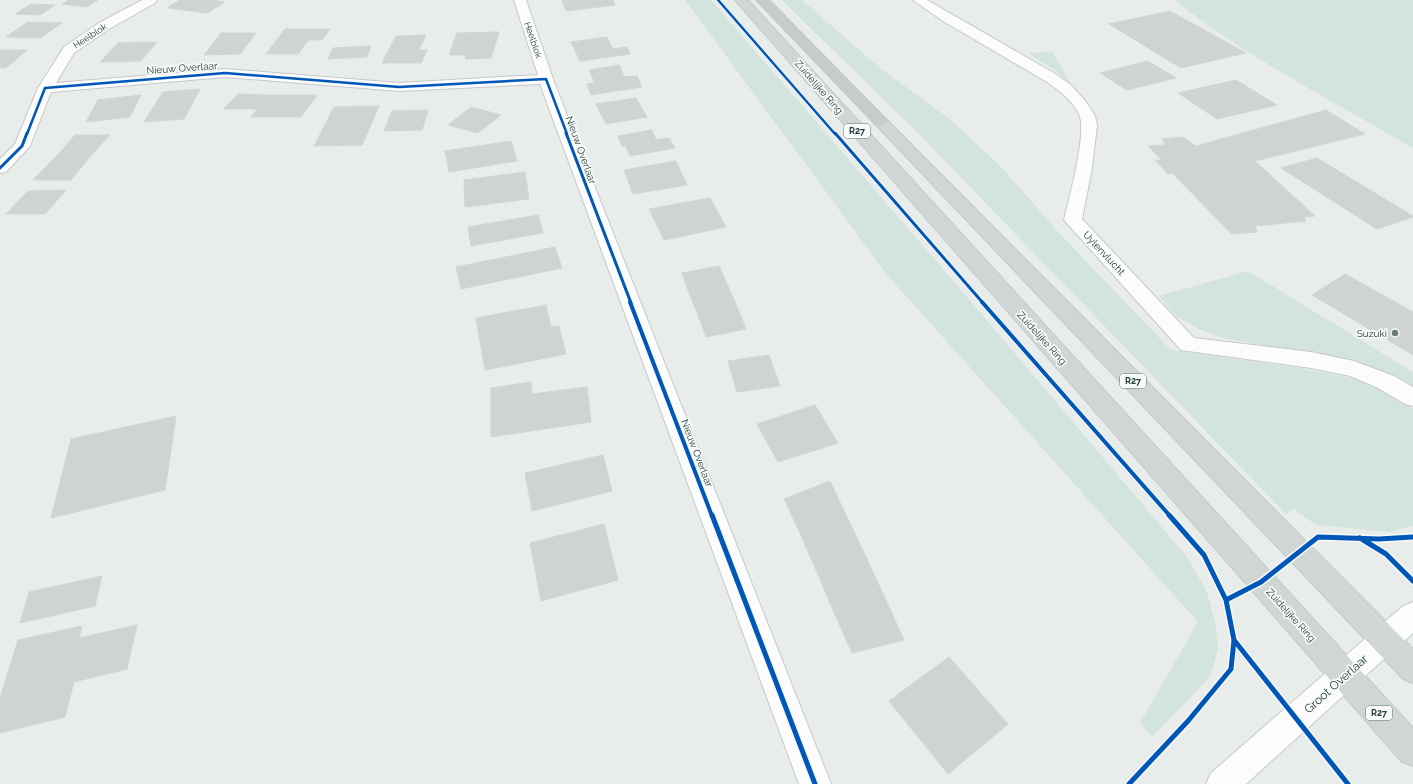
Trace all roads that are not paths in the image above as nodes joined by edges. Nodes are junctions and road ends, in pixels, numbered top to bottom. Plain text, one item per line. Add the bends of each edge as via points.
1 (151, 0) edge
2 (520, 0) edge
3 (740, 0) edge
4 (762, 0) edge
5 (919, 0) edge
6 (546, 79) junction
7 (44, 88) junction
8 (880, 121) joint
9 (0, 168) edge
10 (1413, 398) edge
11 (1413, 615) edge
12 (1385, 640) junction
13 (1413, 669) edge
14 (1345, 675) junction
15 (1413, 751) edge
16 (815, 784) edge
17 (1222, 784) edge

1 - 7 street, Heelblok via 104,26 69,50
2 - 6 street, Heelblok
3 - 14 main road, Zuidelijke Ring / R27
4 - 8 highway, Zuidelijke Ring / R27
5 - 10 street, Uylenvlucht via 1008,51 1075,97 1089,119 1088,141 1073,220 1188,345 1311,360 1354,369 1386,382
6 - 7 street, Nieuw Overlaar via 399,87 225,73
6 - 16 street, Nieuw Overlaar
7 - 9 street via 22,146
8 - 12 main road, Zuidelijke Ring / R27
11 - 12 street, Groot Overlaar
12 - 13 main road, R27
12 - 14 street, Groot Overlaar
14 - 15 main road, R27
14 - 17 street, Groot Overlaar

